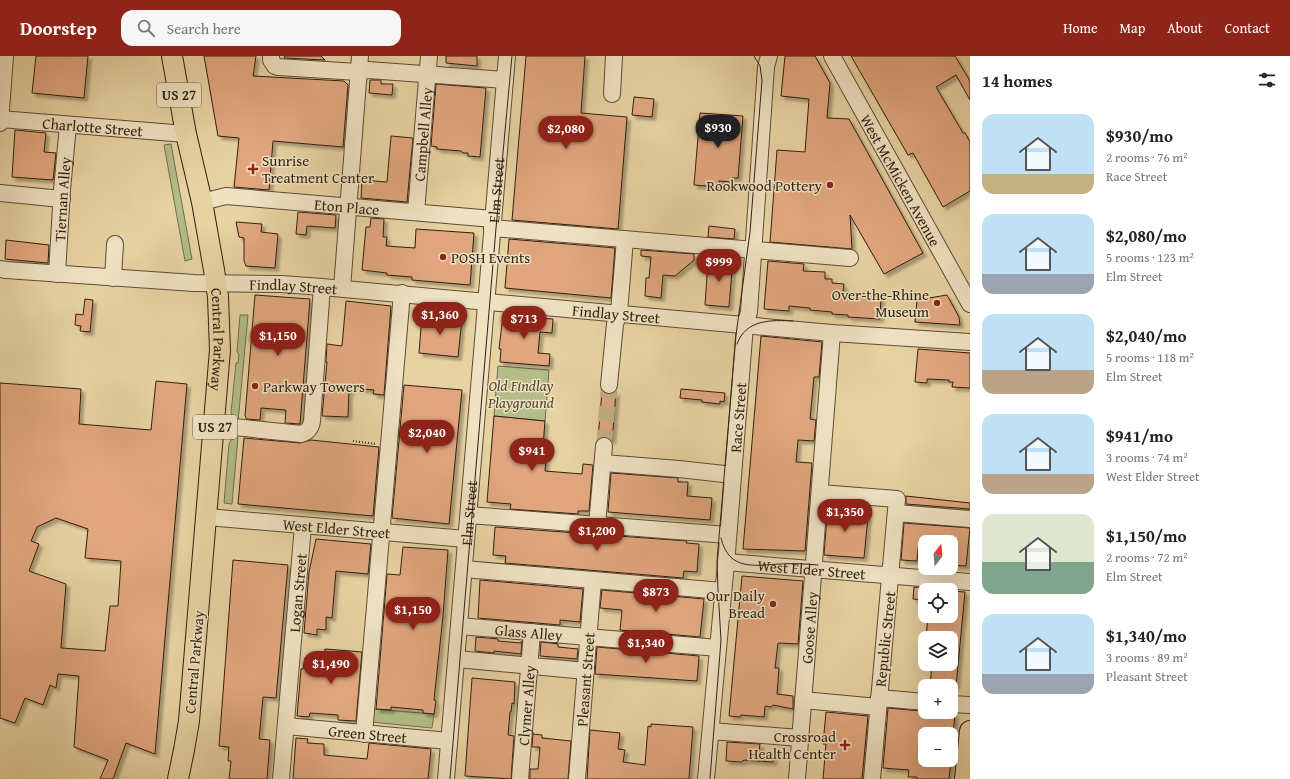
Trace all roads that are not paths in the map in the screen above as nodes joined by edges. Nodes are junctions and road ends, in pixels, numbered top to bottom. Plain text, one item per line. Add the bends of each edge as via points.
1 (5, 56) edge
2 (172, 56) edge
3 (360, 56) edge
4 (430, 56) edge
5 (507, 56) edge
6 (614, 56) edge
7 (769, 56) edge
8 (832, 56) edge
9 (273, 61) edge
10 (358, 72) junction
11 (428, 74) junction
12 (505, 80) junction
13 (612, 94) dead end
14 (0, 119) edge
15 (0, 123) edge
16 (68, 125) junction
17 (186, 134) junction
18 (0, 193) edge
19 (62, 199) junction
20 (202, 202) junction
21 (348, 206) junction
22 (416, 212) junction
23 (492, 223) junction
24 (625, 239) junction
25 (115, 244) dead end
26 (754, 250) junction
27 (850, 258) dead end
28 (0, 269) edge
29 (57, 274) junction
30 (113, 278) junction
31 (216, 283) junction
32 (322, 286) junction
33 (342, 288) junction
34 (402, 293) junction
35 (485, 301) junction
36 (970, 304) edge
37 (619, 313) junction
38 (745, 325) junction
39 (832, 333) junction
40 (970, 342) edge
41 (609, 385) tunnel mouth
42 (215, 425) junction
43 (604, 446) tunnel mouth
44 (603, 463) junction
45 (733, 475) junction
46 (820, 493) junction
47 (896, 506) junction
48 (469, 515) junction
49 (206, 517) junction
50 (970, 519) edge
51 (597, 525) junction
52 (302, 526) junction
53 (381, 532) junction
54 (728, 535) junction
55 (466, 539) junction
56 (726, 562) junction
57 (464, 569) junction
58 (813, 569) junction
59 (891, 575) junction
60 (593, 580) junction
61 (970, 582) edge
62 (723, 591) junction
63 (459, 626) junction
64 (532, 632) junction
65 (589, 637) junction
66 (718, 648) junction
67 (456, 660) junction
68 (530, 665) junction
69 (586, 671) junction
70 (803, 700) junction
71 (878, 702) junction
72 (918, 702) edge
73 (958, 705) edge
74 (970, 706) edge
75 (189, 721) junction
76 (286, 726) junction
77 (711, 731) junction
78 (364, 734) junction
79 (970, 736) edge
80 (800, 738) junction
81 (449, 741) junction
82 (178, 779) edge
83 (191, 779) edge
84 (281, 779) edge
85 (446, 779) edge
86 (520, 779) edge
87 (577, 779) edge
88 (706, 779) edge
89 (797, 779) edge
90 (872, 779) edge
91 (965, 779) edge

1 - 14 street
2 - 17 main road, Central Parkway / US 27
3 - 10 street
4 - 11 street, Campbell Alley
5 - 12 street, Elm Street
6 - 13 street
7 - 26 street, Race Street via 766,68
8 - 36 street, West McMicken Avenue
9 - 10 street
10 - 11 street via 368,70
10 - 21 street
11 - 12 street
11 - 22 street, Campbell Alley
12 - 23 street, Elm Street
14 - 15 street
14 - 16 street, Charlotte Street
16 - 17 street, Charlotte Street
16 - 19 street, Tiernan Alley
17 - 20 main road, Central Parkway / US 27
18 - 19 street
19 - 29 street, Tiernan Alley
20 - 21 street, Eton Place via 226,196
20 - 31 main road, Central Parkway / US 27
21 - 22 street, Eton Place
21 - 33 street
22 - 23 street, Eton Place
23 - 24 street, Eton Place
23 - 35 street, Elm Street
24 - 26 street, Eton Place
24 - 37 street
25 - 30 street
26 - 27 street, Eton Place
26 - 38 street, Race Street
28 - 29 street, Findlay Street
29 - 30 street, Findlay Street
30 - 31 street, Findlay Street
31 - 32 street, Findlay Street via 298,278
31 - 42 main road, Central Parkway / US 27 via 220,350
32 - 33 street, Findlay Street
32 - 42 street via 312,421 309,430 301,434
33 - 34 street, Findlay Street
34 - 35 street, Findlay Street
34 - 53 street
35 - 37 street, Findlay Street
35 - 48 street, Elm Street
37 - 38 street, Findlay Street
37 - 41 street via 615,324
38 - 39 street, Findlay Street
38 - 45 street, Race Street
39 - 40 street, Findlay Street
39 - 46 street, Goose Alley
42 - 49 main road, Central Parkway / US 27
43 - 44 street
44 - 45 street
44 - 51 street
45 - 54 street, Race Street
46 - 47 street
46 - 58 street, Goose Alley
47 - 50 street
47 - 59 street, Republic Street
48 - 51 street
48 - 55 street, Elm Street
49 - 52 street, West Elder Street
49 - 75 main road, Central Parkway / US 27
51 - 54 street
52 - 53 street, West Elder Street
52 - 76 street, Logan Street
53 - 55 street, West Elder Street
53 - 78 street
54 - 56 street, Race Street
55 - 57 street, Elm Street
56 - 58 street, West Elder Street
56 - 62 street, Race Street
57 - 60 street
57 - 63 street, Elm Street
58 - 59 street, West Elder Street
58 - 70 street, Goose Alley
59 - 61 street, West Elder Street
59 - 71 street, Republic Street
60 - 62 street
60 - 65 street, Pleasant Street
62 - 66 street, Race Street
63 - 64 street, Glass Alley
63 - 67 street, Elm Street
64 - 65 street, Glass Alley
64 - 68 street, Clymer Alley
65 - 66 street, Glass Alley
65 - 69 street, Pleasant Street
66 - 77 street, Race Street
67 - 68 street
67 - 81 street, Elm Street
68 - 69 street
68 - 86 street, Clymer Alley
69 - 87 street, Pleasant Street
70 - 71 street
70 - 80 street, Goose Alley
71 - 72 street
71 - 90 street, Republic Street
73 - 74 street
75 - 82 main road, Central Parkway / US 27
75 - 83 main road, Central Parkway / US 27
76 - 78 street, Green Street
76 - 84 street, Logan Street
77 - 80 street
77 - 88 street, Race Street
78 - 81 street, Green Street
79 - 91 main road
80 - 89 street, Goose Alley
81 - 85 street, Elm Street

